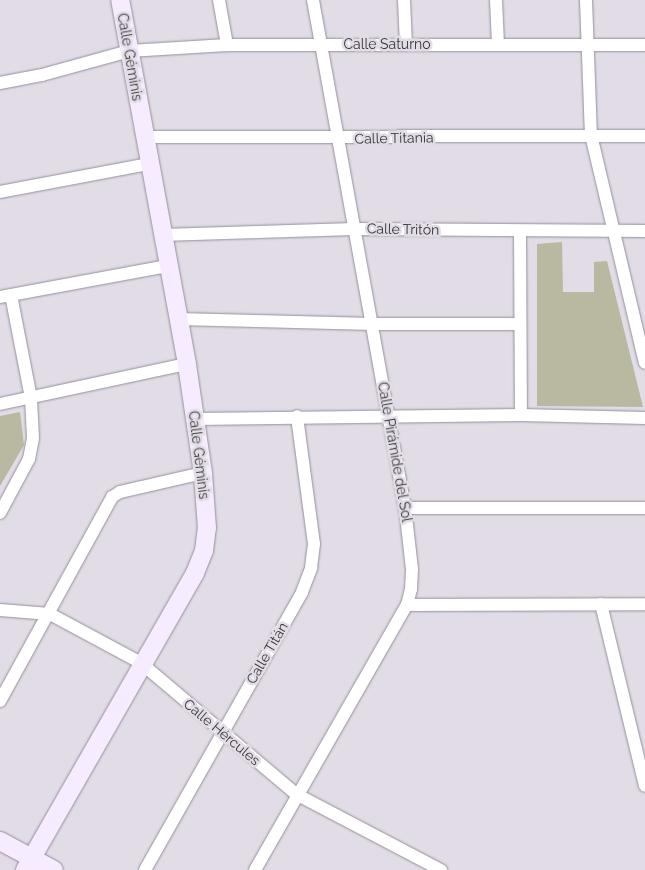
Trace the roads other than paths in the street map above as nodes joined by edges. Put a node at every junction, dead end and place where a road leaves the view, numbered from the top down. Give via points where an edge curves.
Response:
1 (120, 0) edge
2 (219, 0) edge
3 (313, 0) edge
4 (404, 0) edge
5 (496, 0) edge
6 (586, 0) edge
7 (320, 44) junction
8 (498, 44) junction
9 (227, 45) junction
10 (406, 45) junction
11 (587, 45) junction
12 (645, 45) edge
13 (129, 51) junction
14 (0, 83) edge
15 (591, 135) junction
16 (645, 136) edge
17 (144, 137) junction
18 (338, 138) junction
19 (148, 164) junction
20 (0, 192) edge
21 (354, 229) junction
22 (520, 231) junction
23 (614, 231) junction
24 (645, 231) edge
25 (162, 235) junction
26 (168, 266) junction
27 (5, 296) edge
28 (178, 319) junction
29 (373, 324) junction
30 (520, 324) junction
31 (640, 325) edge
32 (645, 363) edge
33 (187, 364) junction
34 (31, 398) junction
35 (0, 404) edge
36 (521, 415) junction
37 (297, 416) junction
38 (389, 418) junction
39 (645, 418) edge
40 (195, 419) junction
41 (203, 473) junction
42 (406, 508) junction
43 (645, 508) edge
44 (0, 513) edge
45 (600, 604) junction
46 (645, 604) edge
47 (407, 605) junction
48 (0, 610) edge
49 (50, 614) junction
50 (141, 663) junction
51 (0, 701) edge
52 (221, 733) junction
53 (645, 786) edge
54 (296, 794) junction
55 (0, 841) edge
56 (28, 864) edge
57 (54, 870) edge
58 (145, 870) edge
59 (256, 870) edge
60 (441, 870) edge

1 - 13 street, Calle Géminis
2 - 9 street
3 - 7 street, Calle Pirámide del Sol
4 - 10 street
5 - 8 street
6 - 11 street
7 - 9 street, Calle Saturno
7 - 10 street, Calle Saturno
7 - 18 street, Calle Pirámide del Sol
8 - 10 street, Calle Saturno
8 - 11 street, Calle Saturno
9 - 13 street, Calle Saturno
11 - 12 street, Calle Saturno
11 - 15 street
13 - 14 street, Calle Saturno via 51,73
13 - 17 street, Calle Géminis
15 - 16 street, Calle Titania
15 - 18 street, Calle Titania
15 - 23 street
17 - 18 street, Calle Titania
17 - 19 street, Calle Géminis
18 - 21 street, Calle Pirámide del Sol
19 - 20 street
19 - 25 street, Calle Géminis
21 - 22 street, Calle Tritón
21 - 25 street, Calle Tritón
21 - 29 street, Calle Pirámide del Sol
22 - 23 street, Calle Tritón
22 - 30 street
23 - 24 street, Calle Tritón
23 - 31 street
25 - 26 street, Calle Géminis
26 - 27 street
26 - 28 street, Calle Géminis
27 - 34 street
28 - 29 street
28 - 33 street, Calle Géminis
29 - 30 street
29 - 38 street, Calle Pirámide del Sol
30 - 36 street
31 - 32 street
33 - 34 street
33 - 40 street, Calle Géminis
34 - 35 street
34 - 44 street via 33,438 29,459
36 - 38 street
36 - 39 street
37 - 38 street
37 - 40 street
37 - 52 street, Calle Titán via 314,544 310,568 302,592
38 - 42 street, Calle Pirámide del Sol
40 - 41 street, Calle Géminis
41 - 49 street via 120,492 112,497
41 - 50 street, Calle Géminis via 207,528 204,551 195,574
42 - 43 street
42 - 47 street, Calle Pirámide del Sol via 412,569
45 - 46 street
45 - 47 street
45 - 53 street
47 - 54 street, Calle Pirámide del Sol
48 - 49 street, Calle Hércules
49 - 50 street, Calle Hércules
49 - 51 street
50 - 52 street, Calle Hércules
50 - 56 street, Calle Géminis
52 - 54 street, Calle Hércules
52 - 58 street, Calle Titán
54 - 59 street, Calle Pirámide del Sol
54 - 60 street, Calle Hércules
55 - 56 street
56 - 57 street

